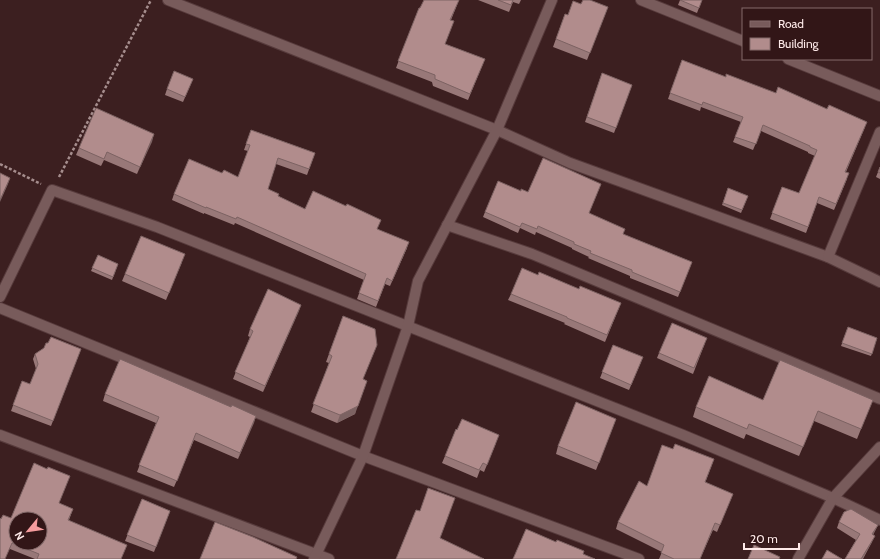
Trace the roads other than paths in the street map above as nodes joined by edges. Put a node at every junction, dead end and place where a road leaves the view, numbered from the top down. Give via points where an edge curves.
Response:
1 (168, 0) edge
2 (552, 0) edge
3 (641, 0) edge
4 (742, 41) edge
5 (790, 60) edge
6 (880, 96) edge
7 (498, 130) junction
8 (880, 132) edge
9 (447, 225) junction
10 (828, 257) junction
11 (880, 282) edge
12 (0, 297) edge
13 (0, 308) edge
14 (408, 326) junction
15 (880, 399) edge
16 (0, 434) edge
17 (880, 447) edge
18 (363, 456) junction
19 (833, 498) junction
20 (880, 520) edge
21 (315, 556) edge
22 (329, 559) edge
23 (639, 559) edge
24 (798, 559) edge

1 - 7 street
2 - 7 street
3 - 4 street
5 - 6 street
7 - 9 street
7 - 10 street via 570,163
8 - 10 street
9 - 14 street via 418,282
9 - 15 street via 532,254
10 - 11 street
12 - 14 street via 52,190 157,227
13 - 18 street
14 - 18 street
14 - 19 street via 683,435
16 - 21 street
17 - 19 street
18 - 21 street
18 - 23 street
19 - 20 street
19 - 24 street
21 - 22 street

